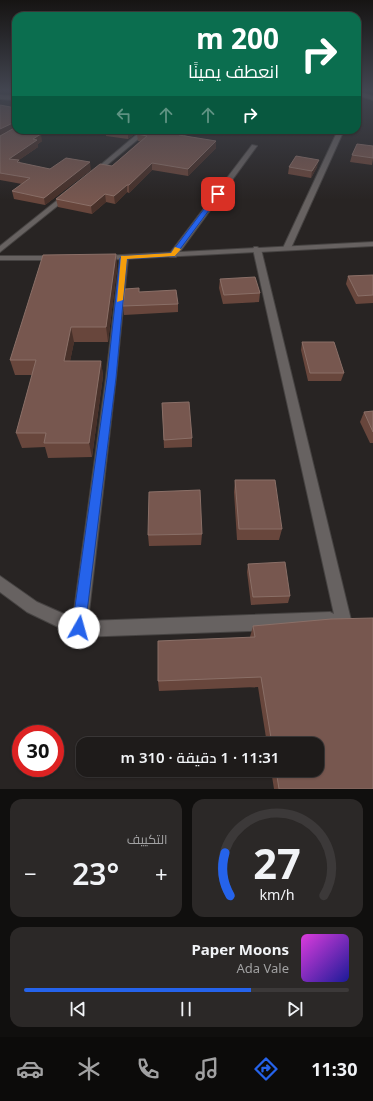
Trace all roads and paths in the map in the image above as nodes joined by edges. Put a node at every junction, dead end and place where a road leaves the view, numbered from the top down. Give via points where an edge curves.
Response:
1 (141, 134) edge
2 (339, 134) edge
3 (254, 146) dead end
4 (85, 180) edge
5 (73, 190) edge
6 (373, 244) edge
7 (287, 248) junction
8 (257, 249) junction
9 (0, 250) edge
10 (173, 255) junction
11 (0, 258) edge
12 (69, 258) edge
13 (91, 258) edge
14 (124, 258) junction
15 (0, 583) edge
16 (79, 628) junction

1 - 4 street
2 - 7 street
3 - 10 street
5 - 9 street
6 - 7 street
7 - 8 street
8 - 10 street
8 - 16 street via 351,620
10 - 14 street
11 - 12 street
13 - 14 street
14 - 16 street
15 - 16 street via 32,607

